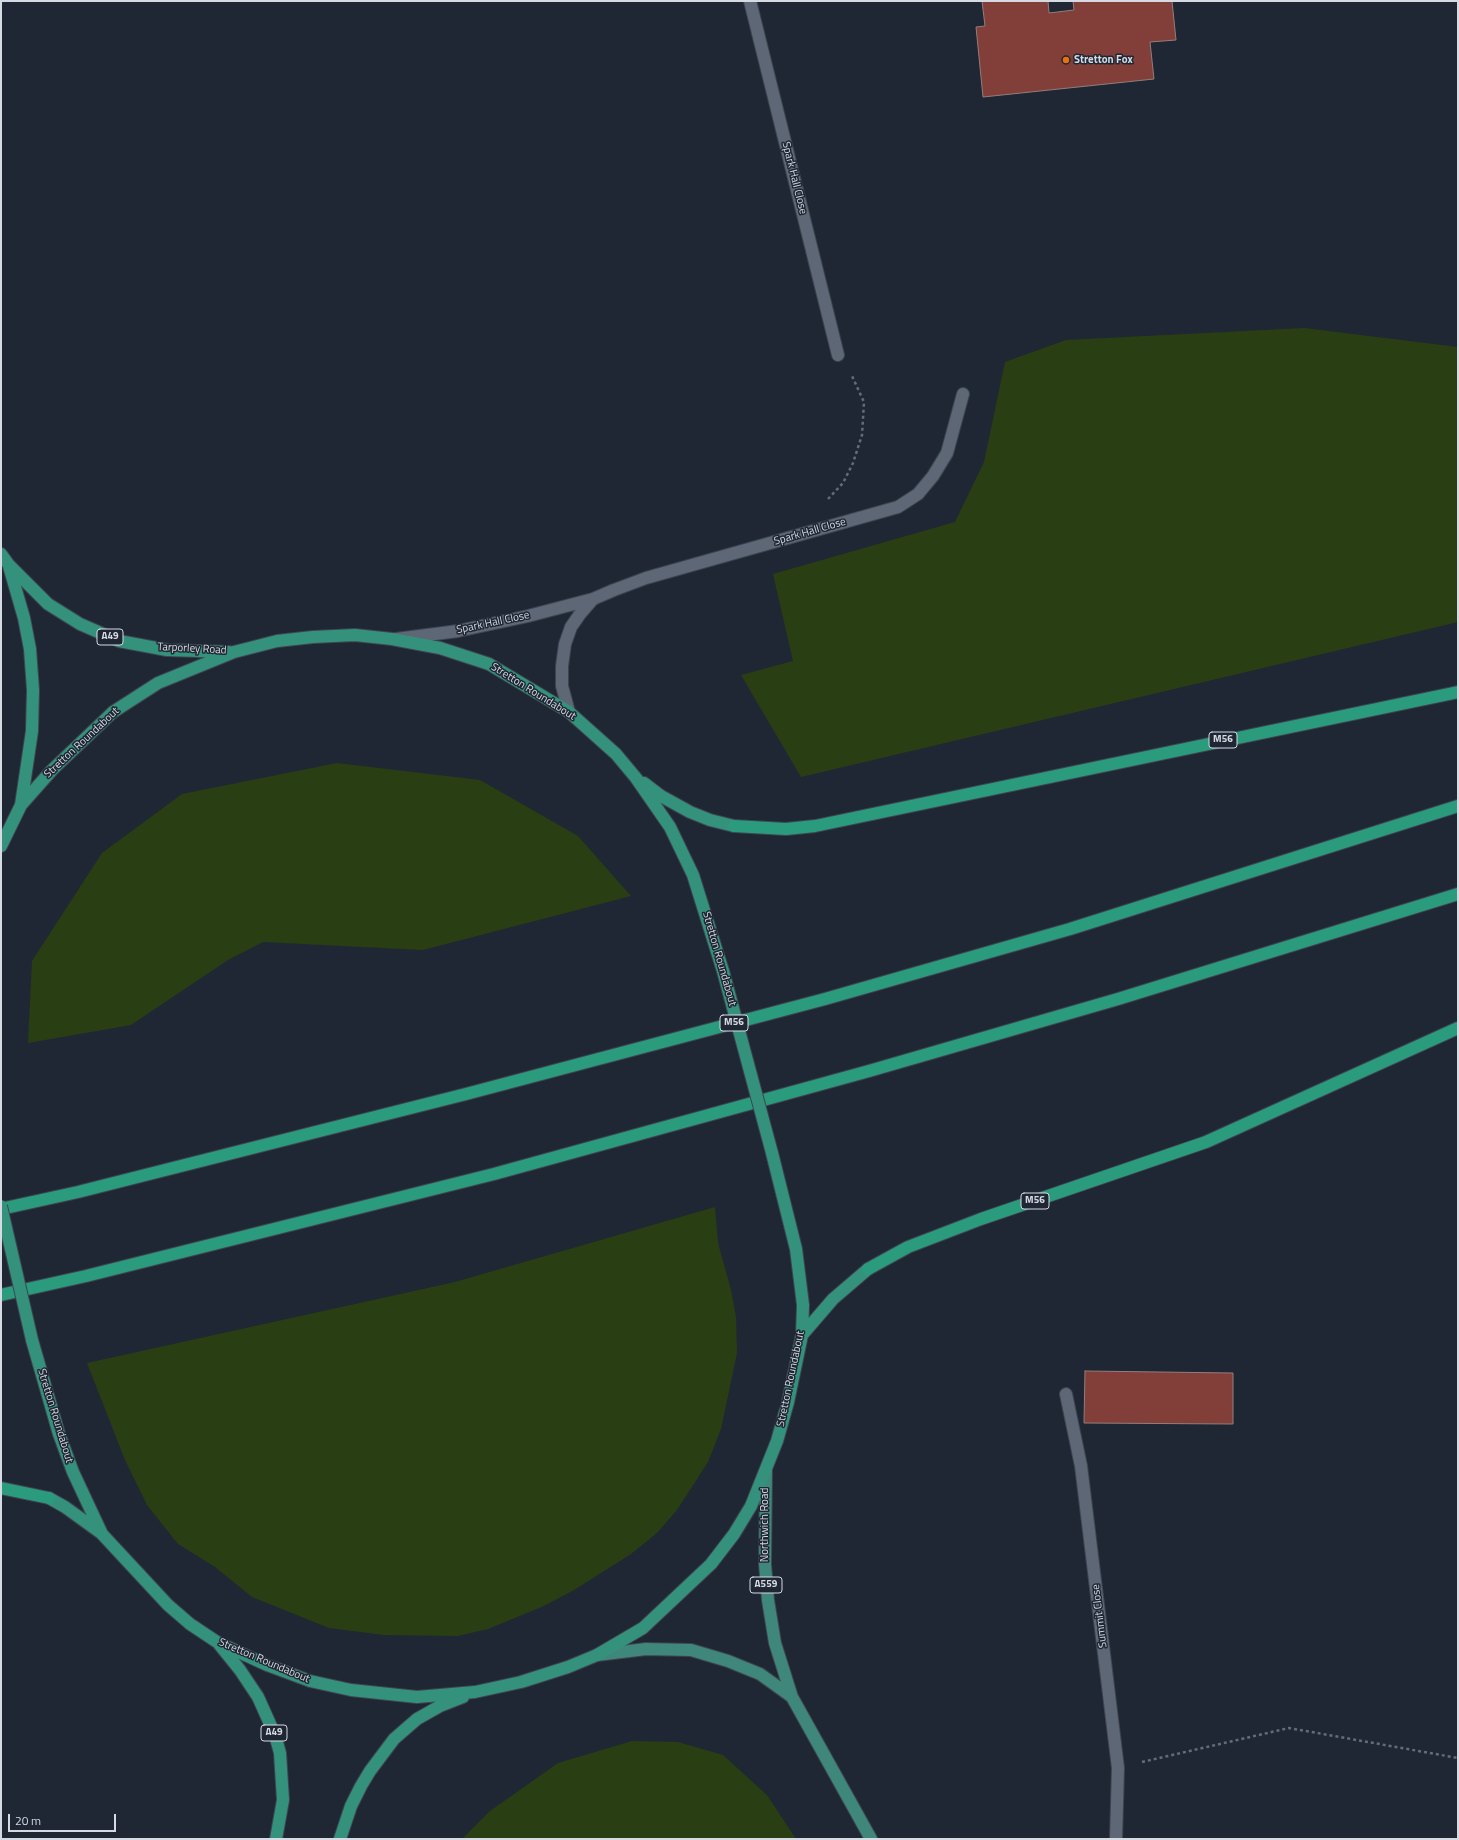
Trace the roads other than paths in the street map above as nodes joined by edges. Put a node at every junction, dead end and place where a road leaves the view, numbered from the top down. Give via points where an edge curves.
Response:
1 (750, 1) edge
2 (838, 355) road end
3 (963, 394) dead end
4 (1, 554) edge
5 (8, 565) junction
6 (593, 599) junction
7 (392, 639) junction
8 (234, 652) junction
9 (1458, 692) edge
10 (568, 712) junction
11 (636, 778) junction
12 (22, 805) junction
13 (1458, 806) edge
14 (1, 846) edge
15 (1458, 894) edge
16 (1458, 1028) edge
17 (1, 1207) edge
18 (1, 1295) edge
19 (802, 1335) junction
20 (1066, 1394) dead end
21 (766, 1469) junction
22 (1, 1488) edge
23 (102, 1534) junction
24 (217, 1642) junction
25 (597, 1655) junction
26 (475, 1692) junction
27 (792, 1697) junction
28 (276, 1839) edge
29 (340, 1839) edge
30 (871, 1839) edge
31 (1116, 1839) edge

1 - 2 street, Spark Hall Close
3 - 6 street, Spark Hall Close via 947,453 934,476 918,494 898,507 646,578
4 - 5 highway, Tarporley Road / A49
5 - 8 highway, Tarporley Road / A49 via 48,604 80,624 119,641 167,650
5 - 12 highway, Tarporley Road / A49 via 24,618 30,649 33,690 32,731
6 - 7 street, Spark Hall Close via 458,631
6 - 10 street, Spark Hall Close via 571,627 565,644 562,686
7 - 8 highway, Stretton Roundabout via 355,635 313,637 277,641
7 - 10 highway, Stretton Roundabout via 440,648 489,664
8 - 12 highway, Stretton Roundabout via 158,683 113,712 52,770
9 - 11 highway, M56 via 815,826 786,829 734,826 710,820 661,796
10 - 11 highway, Stretton Roundabout via 616,754
11 - 19 highway, Stretton Roundabout, bridge via 670,827 693,875 723,971 796,1249 803,1305
12 - 14 highway, Stretton Roundabout
13 - 17 highway, M56 via 1070,929 825,999 458,1096 78,1192
15 - 18 highway via 1118,999 869,1071 494,1174
16 - 19 highway, M56 via 1206,1142 908,1247 868,1269 833,1299
17 - 23 highway, Stretton Roundabout, bridge via 32,1340 59,1434 73,1472
19 - 21 highway, Stretton Roundabout via 788,1402
20 - 31 street, Summit Close via 1081,1466 1118,1768
21 - 25 highway, Stretton Roundabout via 751,1506 711,1564 643,1628
21 - 27 main road, Northwich Road / A559 via 764,1549 768,1600 775,1643
22 - 23 highway via 49,1498
23 - 24 highway, Stretton Roundabout via 168,1605
24 - 26 highway, Stretton Roundabout via 310,1681 351,1690 417,1697
24 - 28 highway, A49 via 258,1697 275,1735 280,1759 283,1800
25 - 26 highway, Stretton Roundabout via 521,1682
25 - 27 main road, Northwich Road / A559 via 646,1649 691,1650 760,1674
26 - 29 highway via 440,1706 417,1719 394,1739 361,1786
27 - 30 main road, Northwich Road / A559

